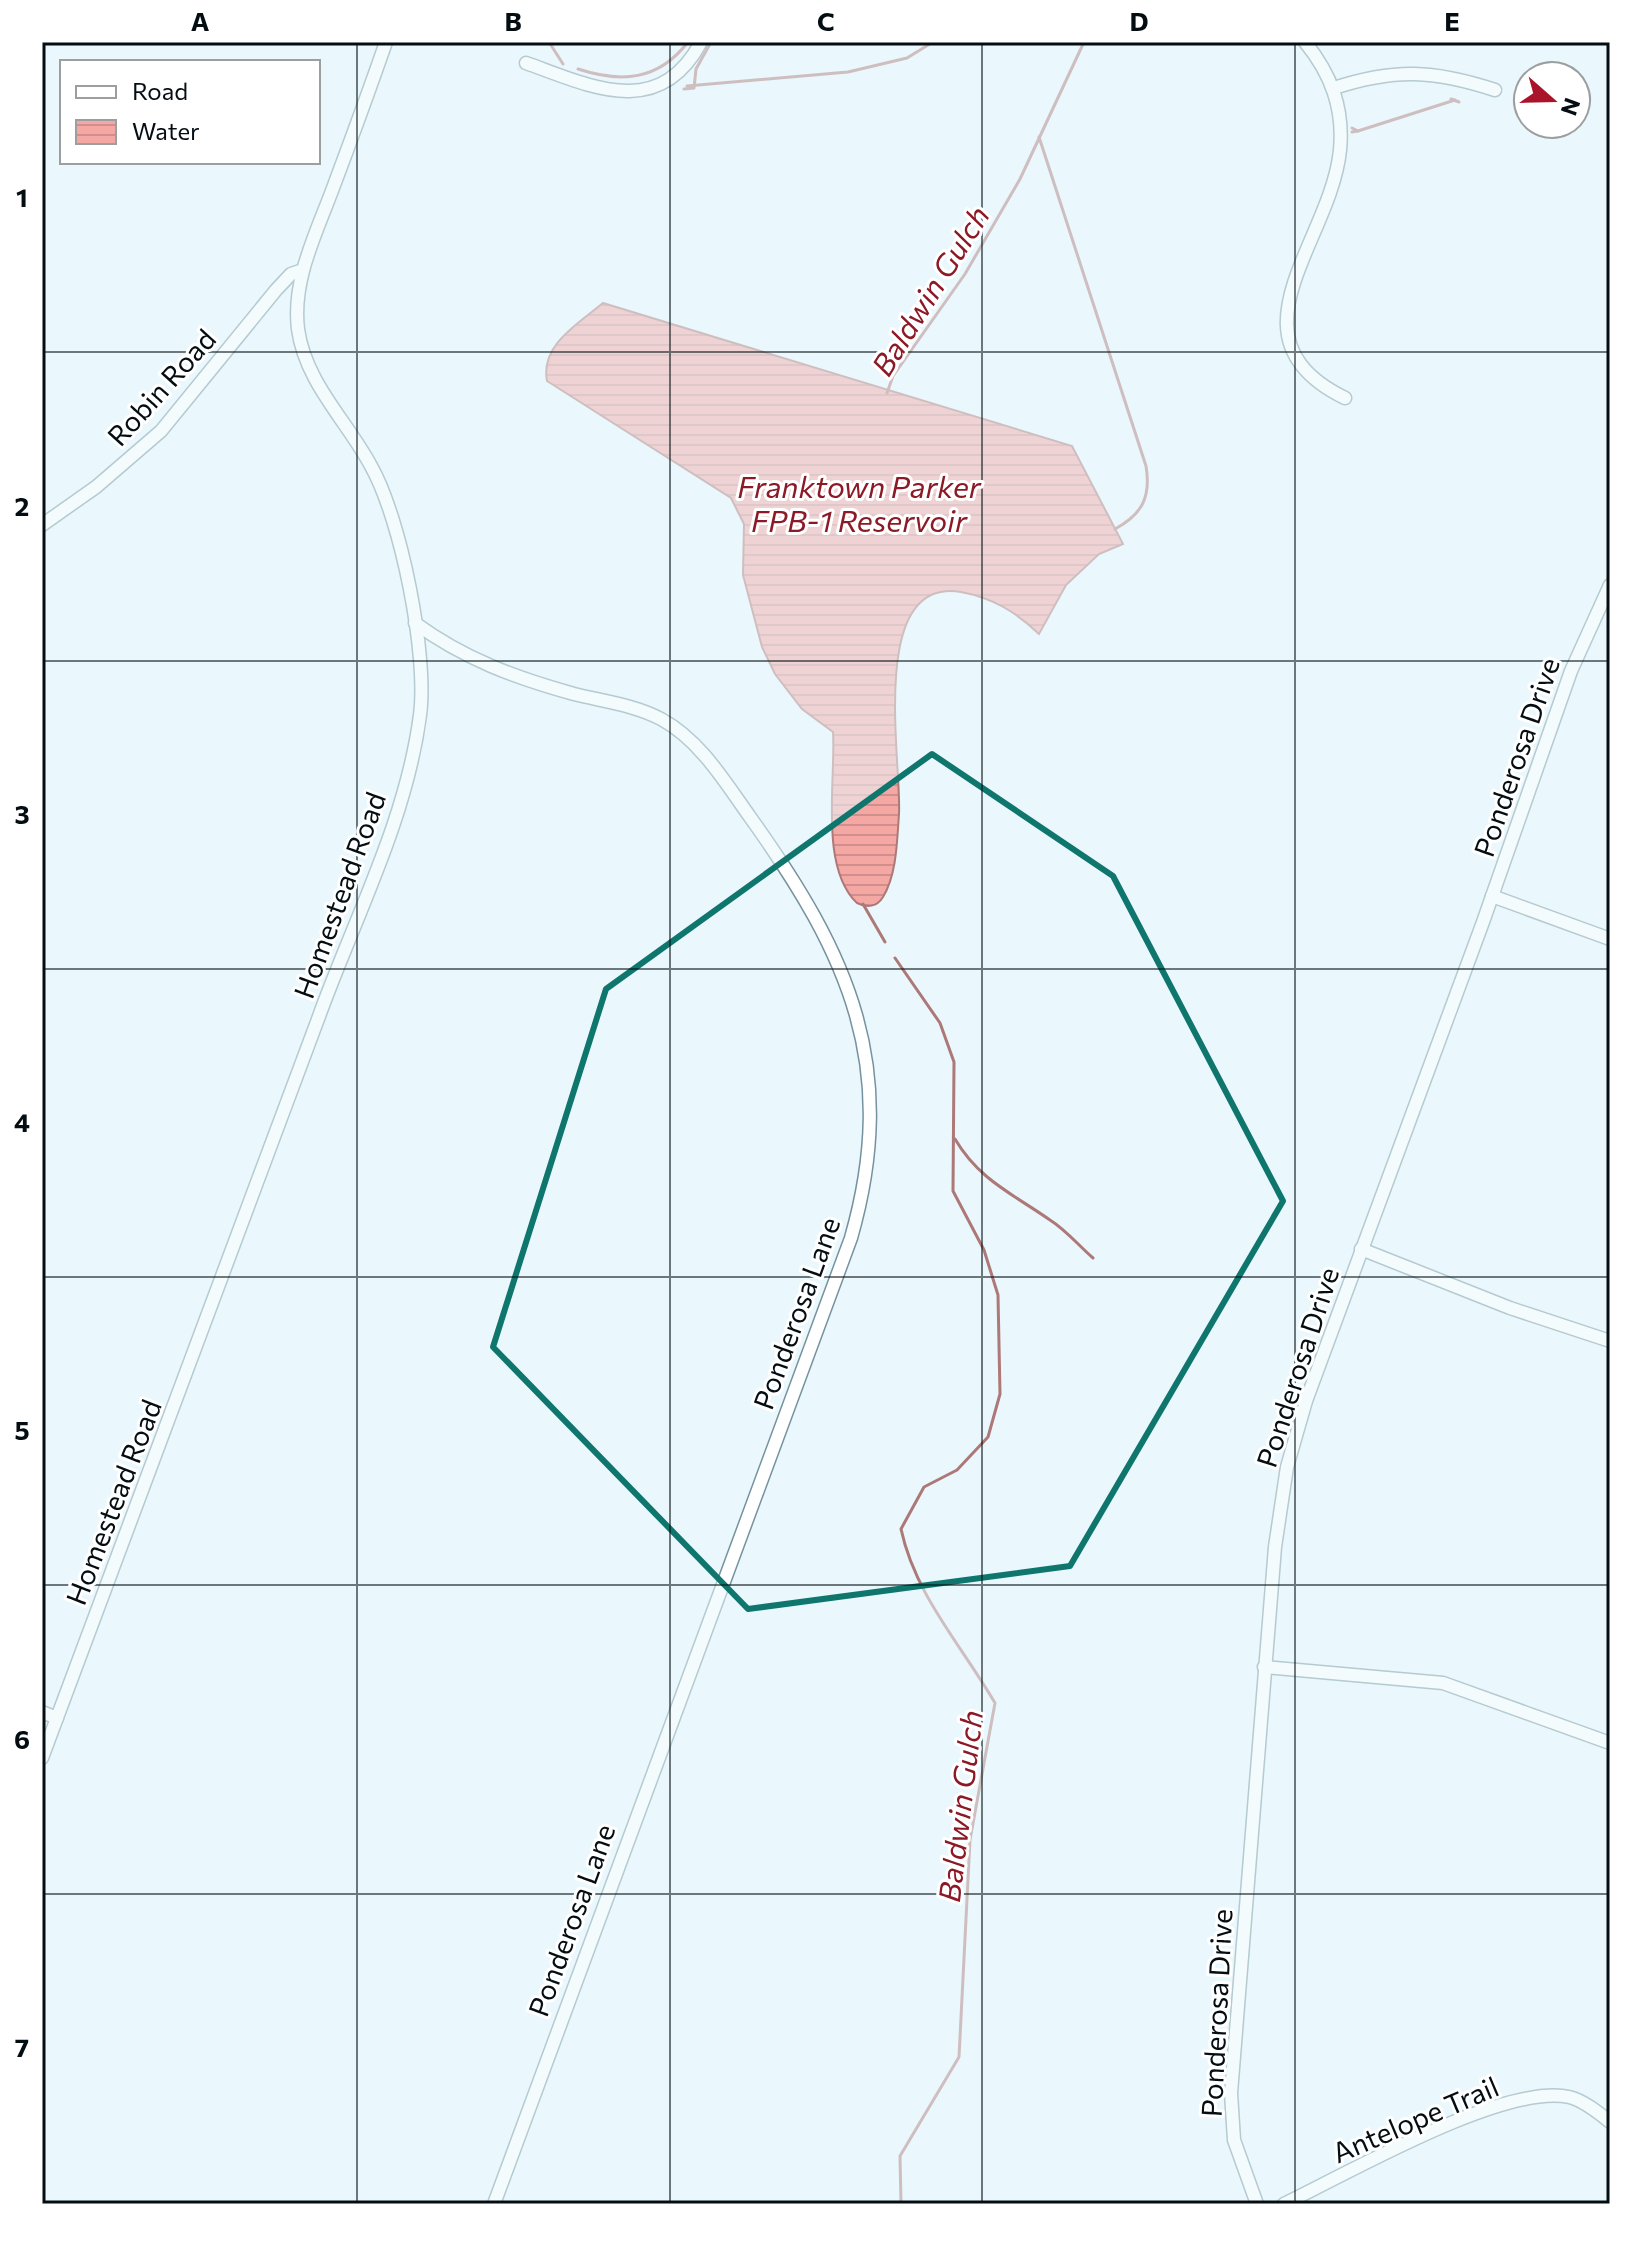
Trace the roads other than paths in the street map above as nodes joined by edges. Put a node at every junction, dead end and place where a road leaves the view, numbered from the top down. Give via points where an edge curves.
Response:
1 (386, 42) edge
2 (701, 42) edge
3 (1305, 42) edge
4 (526, 63) dead end
5 (1334, 88) junction
6 (1495, 90) dead end
7 (303, 270) junction
8 (1345, 398) dead end
9 (42, 525) edge
10 (1610, 585) edge
11 (415, 623) junction
12 (1492, 896) junction
13 (1610, 939) edge
14 (1361, 1249) junction
15 (1610, 1341) edge
16 (1264, 1667) junction
17 (42, 1712) edge
18 (57, 1718) junction
19 (1610, 1743) edge
20 (42, 1758) edge
21 (1610, 2122) edge
22 (494, 2204) edge
23 (1257, 2204) edge
24 (1284, 2204) edge

1 - 7 street, Homestead Road
2 - 4 street via 673,76 634,91 604,90
3 - 5 street
5 - 6 street via 1412,72
5 - 8 street via 1338,164 1286,323 1299,367 1317,384
7 - 9 street, Robin Road via 291,274 270,297 161,431 108,478
7 - 11 street, Homestead Road via 297,314 306,360 377,478 392,516
10 - 12 street, Ponderosa Drive via 1571,671
11 - 18 street, Homestead Road via 422,665 420,714 398,810
11 - 22 street, Ponderosa Lane via 468,657 509,675 660,719 705,757 780,860 838,960 861,1028 871,1102 866,1175 851,1238
12 - 13 street
12 - 14 street, Ponderosa Drive
14 - 15 street
14 - 16 street, Ponderosa Drive via 1287,1467
16 - 19 street via 1443,1683
16 - 23 street, Ponderosa Drive via 1231,2093 1234,2140
17 - 18 street
18 - 20 street, Homestead Road
21 - 24 street, Antelope Trail via 1567,2096 1516,2102 1456,2122

